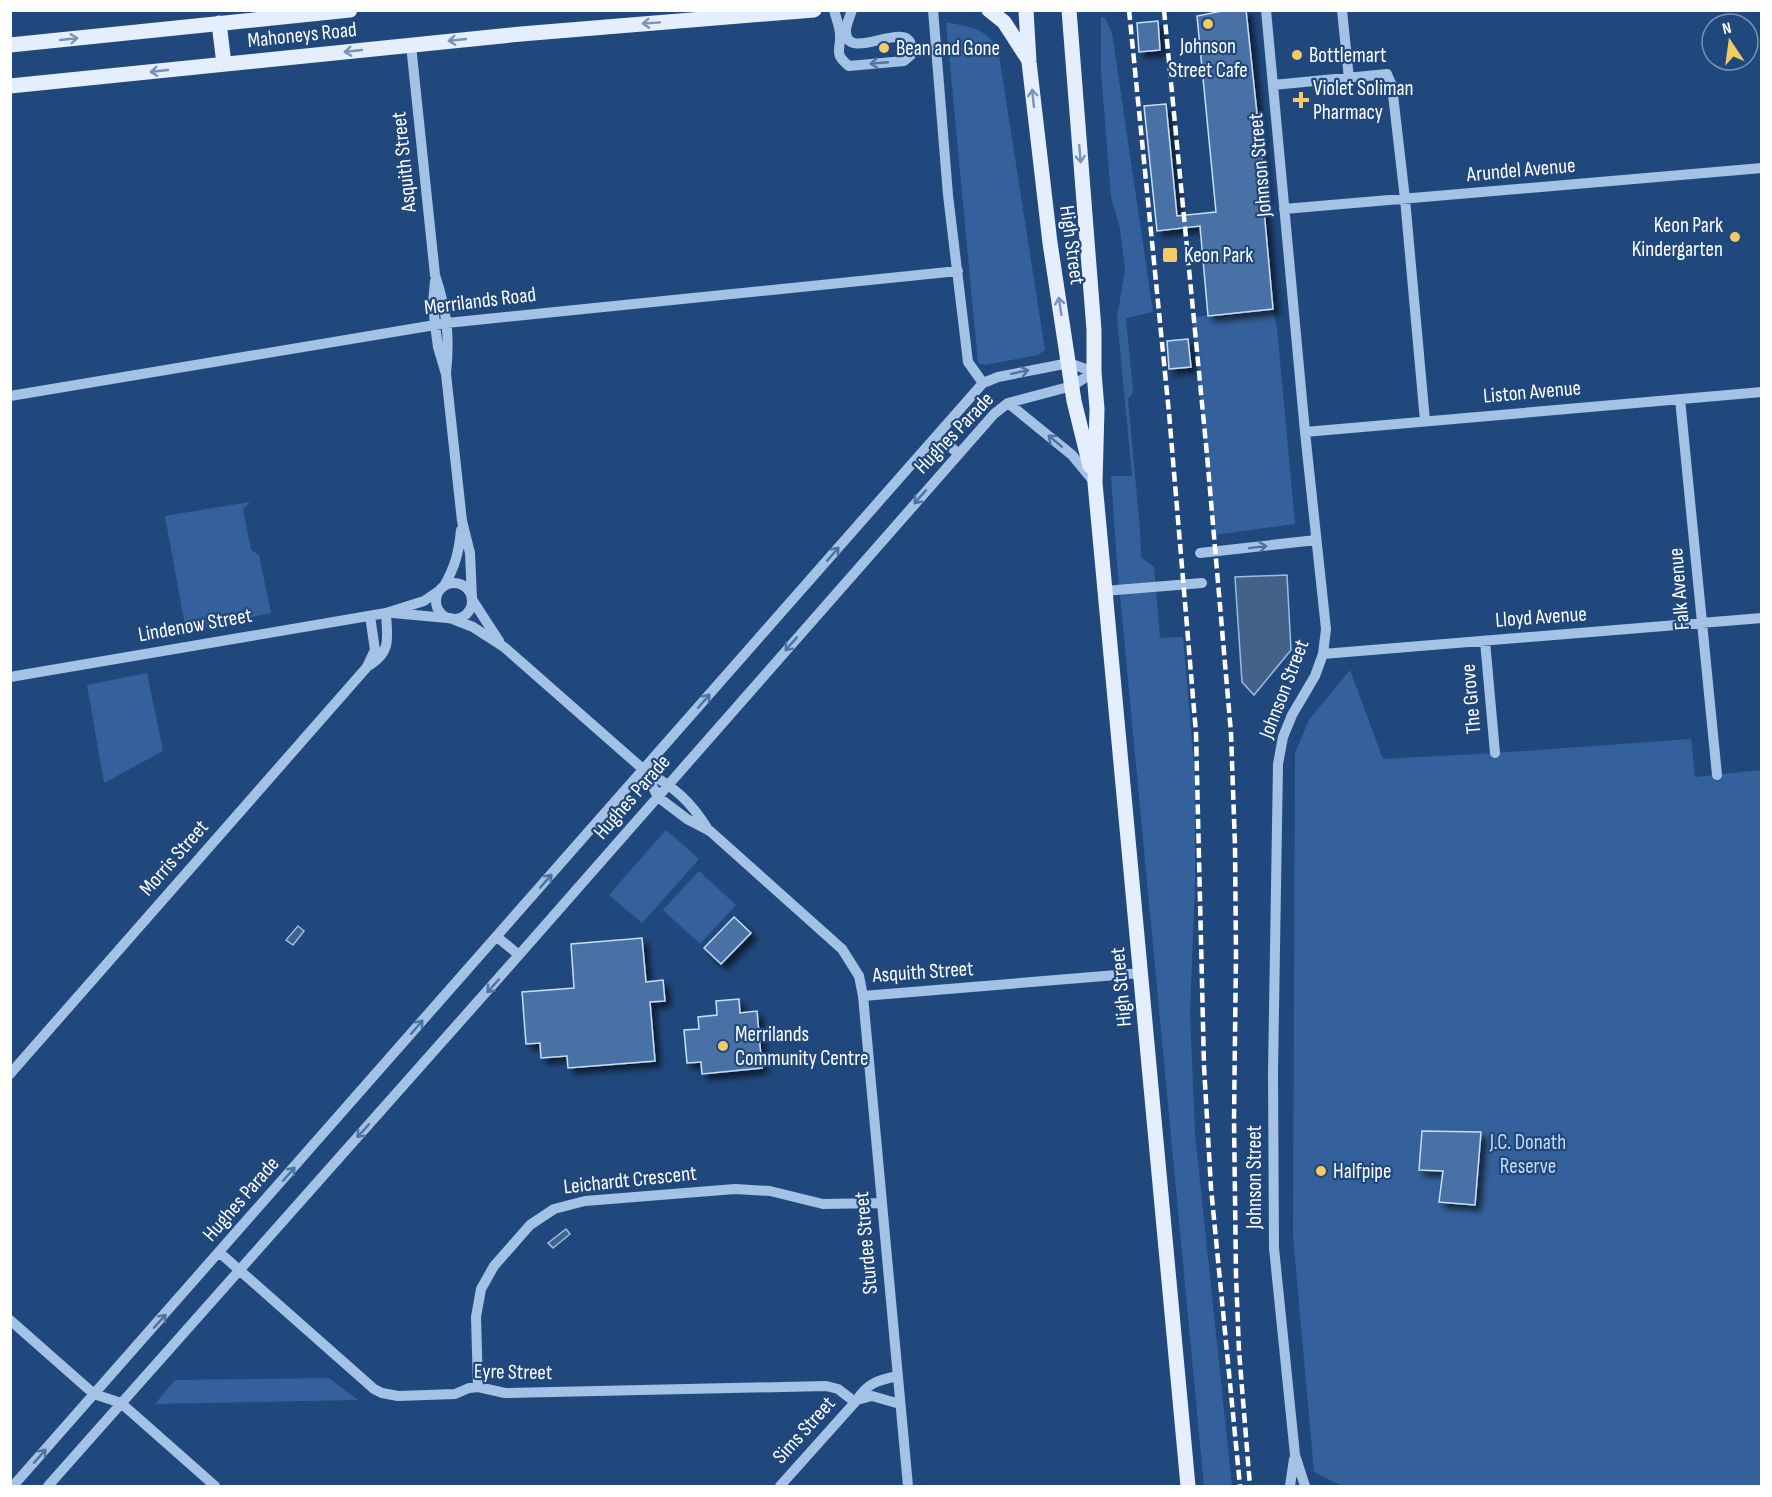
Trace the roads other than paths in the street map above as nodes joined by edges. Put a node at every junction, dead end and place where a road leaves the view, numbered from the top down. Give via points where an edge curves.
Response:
1 (350, 10) edge
2 (814, 10) edge
3 (834, 10) edge
4 (852, 10) edge
5 (933, 10) edge
6 (989, 10) edge
7 (1026, 10) edge
8 (1069, 10) edge
9 (1266, 10) edge
10 (1342, 10) edge
11 (219, 23) junction
12 (10, 45) edge
13 (411, 45) junction
14 (1029, 62) junction
15 (224, 64) junction
16 (1349, 79) junction
17 (1273, 85) junction
18 (10, 86) edge
19 (1761, 168) edge
20 (1405, 200) junction
21 (1284, 209) junction
22 (958, 272) junction
23 (435, 275) junction
24 (447, 323) junction
25 (435, 325) junction
26 (1069, 363) junction
27 (1094, 372) junction
28 (446, 374) junction
29 (982, 383) junction
30 (1072, 386) junction
31 (1761, 392) edge
32 (10, 396) edge
33 (1680, 399) junction
34 (1008, 403) junction
35 (1425, 421) junction
36 (1305, 432) junction
37 (937, 436) junction
38 (958, 453) junction
39 (1095, 483) junction
40 (462, 521) junction
41 (1316, 540) junction
42 (1200, 553) dead end
43 (1202, 583) dead end
44 (442, 588) junction
45 (1104, 591) junction
46 (472, 600) junction
47 (386, 613) junction
48 (370, 615) junction
49 (449, 618) junction
50 (1761, 618) edge
51 (1701, 623) junction
52 (1485, 641) junction
53 (504, 647) junction
54 (1323, 654) junction
55 (367, 667) junction
56 (13, 673) edge
57 (1496, 753) dead end
58 (644, 770) junction
59 (1717, 775) dead end
60 (669, 784) junction
61 (658, 797) junction
62 (710, 831) junction
63 (497, 937) junction
64 (519, 956) junction
65 (1141, 973) junction
66 (863, 996) junction
67 (10, 1074) edge
68 (882, 1203) junction
69 (220, 1253) junction
70 (239, 1272) junction
71 (10, 1320) edge
72 (897, 1376) junction
73 (478, 1387) junction
74 (94, 1394) junction
75 (856, 1401) junction
76 (121, 1403) junction
77 (900, 1404) junction
78 (1295, 1455) junction
79 (13, 1486) edge
80 (48, 1486) edge
81 (215, 1486) edge
82 (780, 1486) edge
83 (908, 1486) edge
84 (1188, 1486) edge
85 (1290, 1486) edge
86 (1305, 1486) edge

1 - 11 main road, Mahoneys Road
2 -> 13 main road, Mahoneys Road
4 -> 3 street via 846,30 852,41 903,36 910,41 911,55 904,61 849,66 838,52 841,35
5 - 22 street
6 - 14 main road via 1004,22
7 - 14 main road, High Street
8 -> 27 main road, High Street
9 - 17 street, Johnson Street
10 - 16 street
12 -> 11 main road, Mahoneys Road
11 - 15 main road
13 -> 15 main road, Mahoneys Road
13 - 23 street, Asquith Street
26 -> 14 main road, High Street via 1050,243
15 -> 18 main road, Mahoneys Road
16 - 17 street
16 - 20 street via 1387,74 1392,86
17 - 21 street, Johnson Street
19 - 20 street, Arundel Avenue
20 - 21 street, Arundel Avenue
20 - 35 street
21 - 36 street, Johnson Street
22 - 24 street, Merrilands Road
22 - 29 street via 968,362
23 - 24 street, Asquith Street
23 - 25 street, Asquith Street
24 - 25 street, Merrilands Road
24 - 28 street, Asquith Street
25 - 28 street, Asquith Street
25 - 32 street, Merrilands Road
26 - 27 street
29 -> 26 street, Hughes Parade
26 - 30 main road, High Street
27 - 30 street, Hughes Parade
27 - 39 main road, High Street
28 - 40 street, Asquith Street
29 - 37 street, Hughes Parade
30 - 34 street, Hughes Parade
30 - 39 main road, High Street
31 - 33 street, Liston Avenue
33 - 35 street, Liston Avenue
33 - 51 street, Falk Avenue
34 - 38 street, Hughes Parade
39 -> 34 street via 1072,455
35 - 36 street, Liston Avenue
36 - 41 street, Johnson Street
37 - 38 street
58 -> 37 street, Hughes Parade
38 -> 60 street, Hughes Parade
39 - 45 main road, High Street
40 - 44 street, Asquith Street via 459,552
40 - 46 street, Asquith Street via 470,553
42 -> 41 street
41 - 54 street, Johnson Street via 1326,628
43 - 45 street
44 - 46 street via 462,585
44 - 47 street, Lindenow Street via 424,601
44 - 49 street via 437,606
45 - 65 main road, High Street
46 - 49 street via 465,615
46 - 53 street, Asquith Street
47 - 48 street, Lindenow Street
47 - 49 street, Lindenow Street
47 - 55 street, Morris Street via 386,650
48 - 55 street, Morris Street via 375,650
48 - 56 street, Lindenow Street
49 - 53 street, Asquith Street via 473,627
50 - 51 street, Lloyd Avenue
51 - 52 street, Lloyd Avenue
51 - 59 street, Falk Avenue
52 - 54 street, Lloyd Avenue
52 - 57 street, The Grove
53 - 58 street, Asquith Street
54 - 78 street, Johnson Street via 1283,737 1278,764 1274,1248
55 - 67 street, Morris Street
58 - 60 street, Asquith Street
58 - 61 street, Asquith Street
63 -> 58 street, Hughes Parade
60 - 61 street, Hughes Parade
60 - 62 street, Asquith Street via 698,812
61 - 62 street, Asquith Street
61 - 64 street, Hughes Parade
62 - 66 street, Asquith Street via 842,949 859,976
63 - 64 street
69 -> 63 street, Hughes Parade
64 -> 70 street, Hughes Parade
65 - 66 street, Asquith Street
65 - 84 main road, High Street
66 - 68 street, Sturdee Street
68 - 72 street, Sturdee Street
68 - 73 street, Leichardt Crescent via 823,1204 770,1191 735,1189 585,1201 554,1209 531,1225 494,1266 481,1289 476,1317
69 - 70 street, Eyre Street
74 -> 69 street, Hughes Parade
70 - 73 street, Eyre Street via 382,1393 455,1394
70 - 76 street, Hughes Parade
71 - 74 street
72 - 75 street, Sims Street via 872,1383
72 - 77 street, Sturdee Street
73 - 75 street, Eyre Street via 505,1393 826,1386
74 - 76 street
79 -> 74 street, Hughes Parade
75 - 77 street, Sims Street via 872,1396
75 - 82 street, Sims Street
76 - 80 street, Hughes Parade
76 - 81 street
77 - 83 street, Sturdee Street
78 - 85 street, Johnson Street
78 - 86 street, Johnson Street

